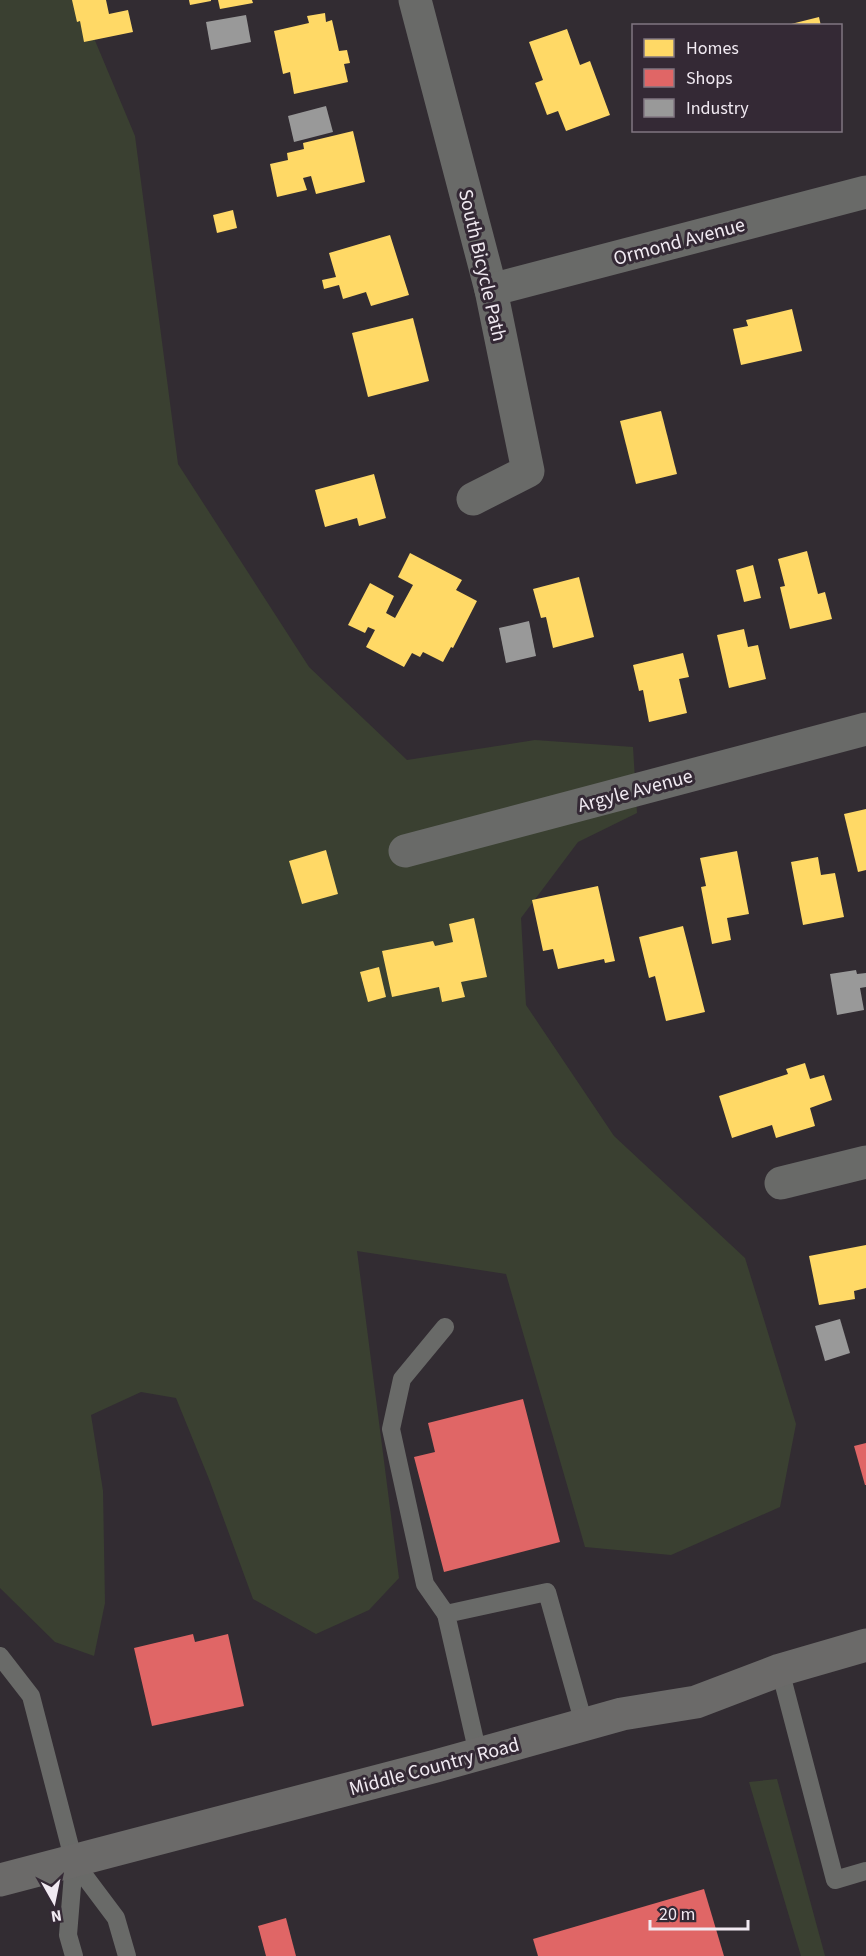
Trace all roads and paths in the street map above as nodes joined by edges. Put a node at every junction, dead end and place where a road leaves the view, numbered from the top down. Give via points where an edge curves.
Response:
1 (415, 0) edge
2 (866, 192) edge
3 (491, 290) junction
4 (472, 499) dead end
5 (866, 729) edge
6 (405, 850) dead end
7 (866, 1162) edge
8 (781, 1183) dead end
9 (445, 1327) dead end
10 (446, 1614) junction
11 (866, 1645) edge
12 (0, 1656) edge
13 (780, 1670) junction
14 (584, 1724) junction
15 (478, 1754) junction
16 (74, 1862) junction
17 (866, 1871) edge
18 (0, 1880) edge
19 (74, 1956) edge
20 (127, 1956) edge

1 - 3 street, South Bicycle Path
2 - 3 street, Ormond Avenue
3 - 4 street, South Bicycle Path via 528,471
5 - 6 street, Argyle Avenue
7 - 8 street
9 - 10 lane via 402,1378 390,1429 425,1584
10 - 14 lane via 547,1592
10 - 15 lane
11 - 13 main road, Middle Country Road
12 - 16 lane via 32,1696
13 - 14 main road, Middle Country Road via 696,1702 622,1713
13 - 17 lane via 835,1880
14 - 15 main road, Middle Country Road
15 - 16 main road, Middle Country Road
16 - 18 main road, Middle Country Road
16 - 19 lane via 68,1935
16 - 20 lane via 116,1918

